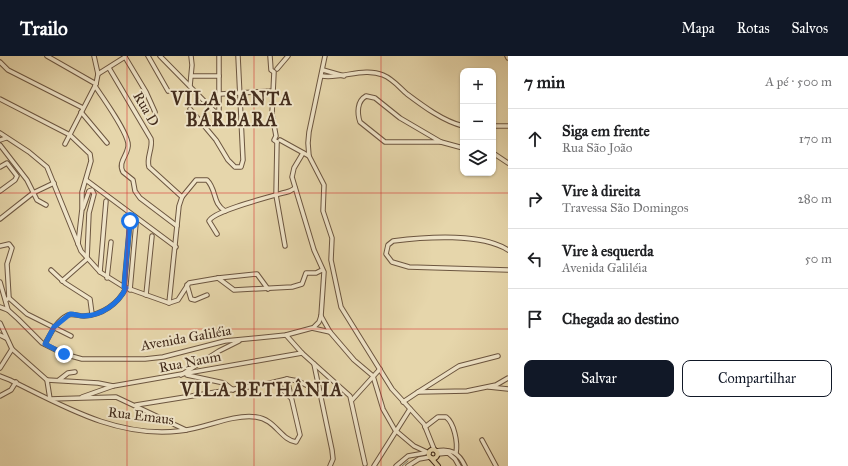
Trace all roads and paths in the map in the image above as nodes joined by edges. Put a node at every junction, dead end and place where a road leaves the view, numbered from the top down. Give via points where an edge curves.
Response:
1 (47, 56) edge
2 (94, 56) edge
3 (148, 56) edge
4 (160, 56) edge
5 (191, 56) edge
6 (219, 56) edge
7 (238, 56) edge
8 (270, 56) edge
9 (288, 56) edge
10 (326, 56) edge
11 (125, 57) edge
12 (0, 62) edge
13 (272, 67) junction
14 (109, 68) junction
15 (277, 69) junction
16 (323, 70) junction
17 (274, 72) junction
18 (98, 74) junction
19 (192, 76) junction
20 (220, 76) junction
21 (322, 76) junction
22 (344, 76) junction
23 (95, 85) junction
24 (190, 86) junction
25 (168, 91) dead end
26 (273, 91) junction
27 (240, 93) junction
28 (220, 94) junction
29 (0, 99) edge
30 (190, 109) dead end
31 (82, 110) junction
32 (155, 112) dead end
33 (460, 125) edge
34 (496, 126) edge
35 (508, 126) edge
36 (0, 133) edge
37 (423, 133) junction
38 (70, 135) junction
39 (6, 138) junction
40 (0, 140) edge
41 (279, 141) junction
42 (419, 141) junction
43 (441, 142) junction
44 (107, 143) dead end
45 (65, 144) dead end
46 (0, 146) edge
47 (460, 147) edge
48 (303, 153) junction
49 (496, 155) edge
50 (309, 156) junction
51 (508, 163) edge
52 (0, 167) edge
53 (86, 180) junction
54 (54, 183) junction
55 (295, 188) junction
56 (0, 191) edge
57 (290, 192) junction
58 (33, 193) junction
59 (276, 195) junction
60 (182, 197) junction
61 (299, 200) junction
62 (106, 201) dead end
63 (46, 206) dead end
64 (82, 209) junction
65 (225, 211) junction
66 (0, 219) edge
67 (130, 221) dead end
68 (136, 223) dead end
69 (177, 226) junction
70 (216, 234) dead end
71 (152, 236) dead end
72 (111, 242) dead end
73 (78, 244) junction
74 (0, 246) edge
75 (285, 246) dead end
76 (176, 247) junction
77 (508, 250) edge
78 (87, 258) junction
79 (332, 269) junction
80 (51, 270) dead end
81 (508, 270) edge
82 (323, 271) junction
83 (100, 272) junction
84 (107, 278) junction
85 (218, 278) junction
86 (62, 280) junction
87 (0, 282) edge
88 (187, 285) junction
89 (127, 288) junction
90 (268, 289) junction
91 (146, 295) junction
92 (207, 295) dead end
93 (8, 299) junction
94 (169, 303) junction
95 (0, 307) edge
96 (8, 310) junction
97 (92, 314) junction
98 (321, 316) junction
99 (0, 322) edge
100 (54, 327) junction
101 (312, 328) junction
102 (330, 332) junction
103 (0, 335) edge
104 (286, 335) junction
105 (71, 336) dead end
106 (6, 338) junction
107 (242, 340) junction
108 (45, 344) junction
109 (12, 349) junction
110 (302, 353) junction
111 (498, 356) dead end
112 (314, 364) junction
113 (0, 368) edge
114 (380, 369) junction
115 (75, 372) dead end
116 (186, 375) junction
117 (0, 376) edge
118 (179, 376) junction
119 (373, 376) junction
120 (508, 378) edge
121 (287, 379) junction
122 (47, 380) junction
123 (59, 380) junction
124 (16, 382) junction
125 (275, 382) junction
126 (113, 386) junction
127 (488, 387) junction
128 (508, 389) edge
129 (233, 390) junction
130 (320, 392) junction
131 (418, 392) junction
132 (0, 396) edge
133 (82, 397) junction
134 (50, 399) junction
135 (292, 399) junction
136 (352, 400) junction
137 (403, 402) junction
138 (136, 405) junction
139 (410, 409) junction
140 (425, 427) junction
141 (186, 430) junction
142 (395, 430) junction
143 (482, 440) dead end
144 (414, 446) junction
145 (436, 453) junction
146 (456, 453) junction
147 (429, 455) junction
148 (408, 456) junction
149 (365, 464) dead end
150 (437, 465) edge
151 (330, 466) edge
152 (374, 466) edge
153 (396, 466) edge
154 (408, 466) edge
155 (459, 466) edge
156 (465, 466) edge
157 (496, 466) edge

1 - 23 street
2 - 18 street
3 - 25 street
4 - 24 street
5 - 19 street
6 - 20 street
7 - 27 street
8 - 13 street
9 - 15 street
10 - 16 street
11 - 14 street
11 - 32 street
12 - 31 street via 8,70
13 - 15 street via 275,66
13 - 17 street via 271,70
14 - 18 street
14 - 60 street, Rua D via 151,139 149,167
15 - 17 street
16 - 21 street
16 - 22 street
17 - 26 street
18 - 23 street
19 - 20 street
19 - 24 street
20 - 28 street
21 - 22 street
21 - 50 street via 309,132
22 - 33 street via 373,72 382,74 391,78 416,101
23 - 31 street
23 - 69 street via 126,138 128,148 122,161 123,172 133,180 135,191 140,198
24 - 28 street via 219,116
26 - 27 street
26 - 41 street via 272,114
27 - 28 street
27 - 30 street via 242,168 235,167 228,160 216,140
29 - 38 street
31 - 38 street
31 - 44 street
34 - 35 street
36 - 39 street
37 - 42 street
37 - 42 street via 375,98 366,96 361,100 358,113 360,122 381,140 392,143
37 - 43 street
38 - 45 street
38 - 53 street via 92,156
39 - 40 street
39 - 54 street via 42,161
41 - 48 street
41 - 59 street
42 - 43 street
43 - 47 street
46 - 58 street via 27,180
48 - 50 street
48 - 55 street via 292,173
49 - 51 street
50 - 79 street via 324,185 323,211 332,238
52 - 56 street via 7,163 17,174 17,178
53 - 64 street via 82,192
53 - 76 street
54 - 58 street
54 - 73 street
55 - 57 street
55 - 61 street
57 - 59 street
57 - 61 street
58 - 63 street via 37,200
58 - 66 street
59 - 65 street
59 - 75 street
60 - 65 street via 196,180 207,180 214,190 216,204
60 - 69 street
61 - 82 street
62 - 83 street
64 - 73 street
64 - 78 street via 89,191 92,190 94,194 89,213
65 - 70 street via 210,219
67 - 89 street
68 - 89 street
69 - 76 street
71 - 91 street
72 - 84 street
73 - 78 street
74 - 93 street via 9,244 12,248 8,264
76 - 94 street
77 - 81 street via 493,243 434,238 393,241 388,245 386,254 392,262 409,266
78 - 83 street
78 - 86 street
79 - 82 street
79 - 114 street via 341,307
80 - 86 street
82 - 90 street via 306,274 304,282 300,285
82 - 98 street
83 - 84 street
84 - 89 street
85 - 88 street
85 - 90 street via 234,290
85 - 90 street via 257,274
86 - 97 street via 90,300
87 - 93 street
88 - 92 street via 191,299
88 - 94 street via 178,300
89 - 91 street
89 - 97 street via 121,298 106,310
91 - 94 street
93 - 95 street
93 - 96 street
93 - 100 street via 27,314
95 - 96 street, Avenida Galiléia
96 - 108 street, Avenida Galiléia
97 - 100 street via 70,314
98 - 101 street
98 - 102 street
99 - 106 street
100 - 105 street
100 - 108 street
101 - 102 street
101 - 104 street, Avenida Galiléia
102 - 119 street via 354,360
103 - 106 street
104 - 107 street, Avenida Galiléia
104 - 110 street
106 - 109 street
107 - 108 street, Avenida Galiléia via 225,341 145,359 82,359 64,354
107 - 118 street
109 - 113 street
109 - 122 street
110 - 112 street
110 - 116 street, Rua Naum
111 - 131 street via 459,366
112 - 130 street
112 - 136 street
114 - 119 street
114 - 137 street
115 - 123 street via 68,373
116 - 118 street, Rua Naum
116 - 129 street via 224,383
117 - 124 street, Rua Emaus
118 - 126 street, Rua Naum
119 - 136 street
119 - 142 street via 383,410
120 - 127 street
121 - 125 street
121 - 130 street via 298,381
121 - 135 street
122 - 123 street
122 - 134 street
123 - 126 street
124 - 132 street via 11,390
124 - 134 street, Rua Emaus
125 - 129 street
125 - 135 street
126 - 133 street, Rua Naum
127 - 128 street
127 - 131 street via 466,391
129 - 138 street
130 - 151 street via 332,450 333,459
131 - 137 street
133 - 134 street
133 - 138 street via 116,397
134 - 141 street, Rua Emaus via 114,426 156,431
135 - 141 street, Rua Emaus via 300,435 296,442 289,440 269,421 256,417 236,418
136 - 149 street
137 - 139 street
138 - 141 street
139 - 140 street
139 - 142 street
140 - 145 street
140 - 146 street via 438,417 450,420
142 - 144 street
142 - 152 street
143 - 157 street
144 - 147 street
144 - 148 street
145 - 146 street via 449,450
145 - 147 main road
145 - 147 main road
145 - 150 main road
145 - 155 street via 448,453
146 - 156 street
147 - 148 street
147 - 150 main road
147 - 154 street
148 - 153 street

